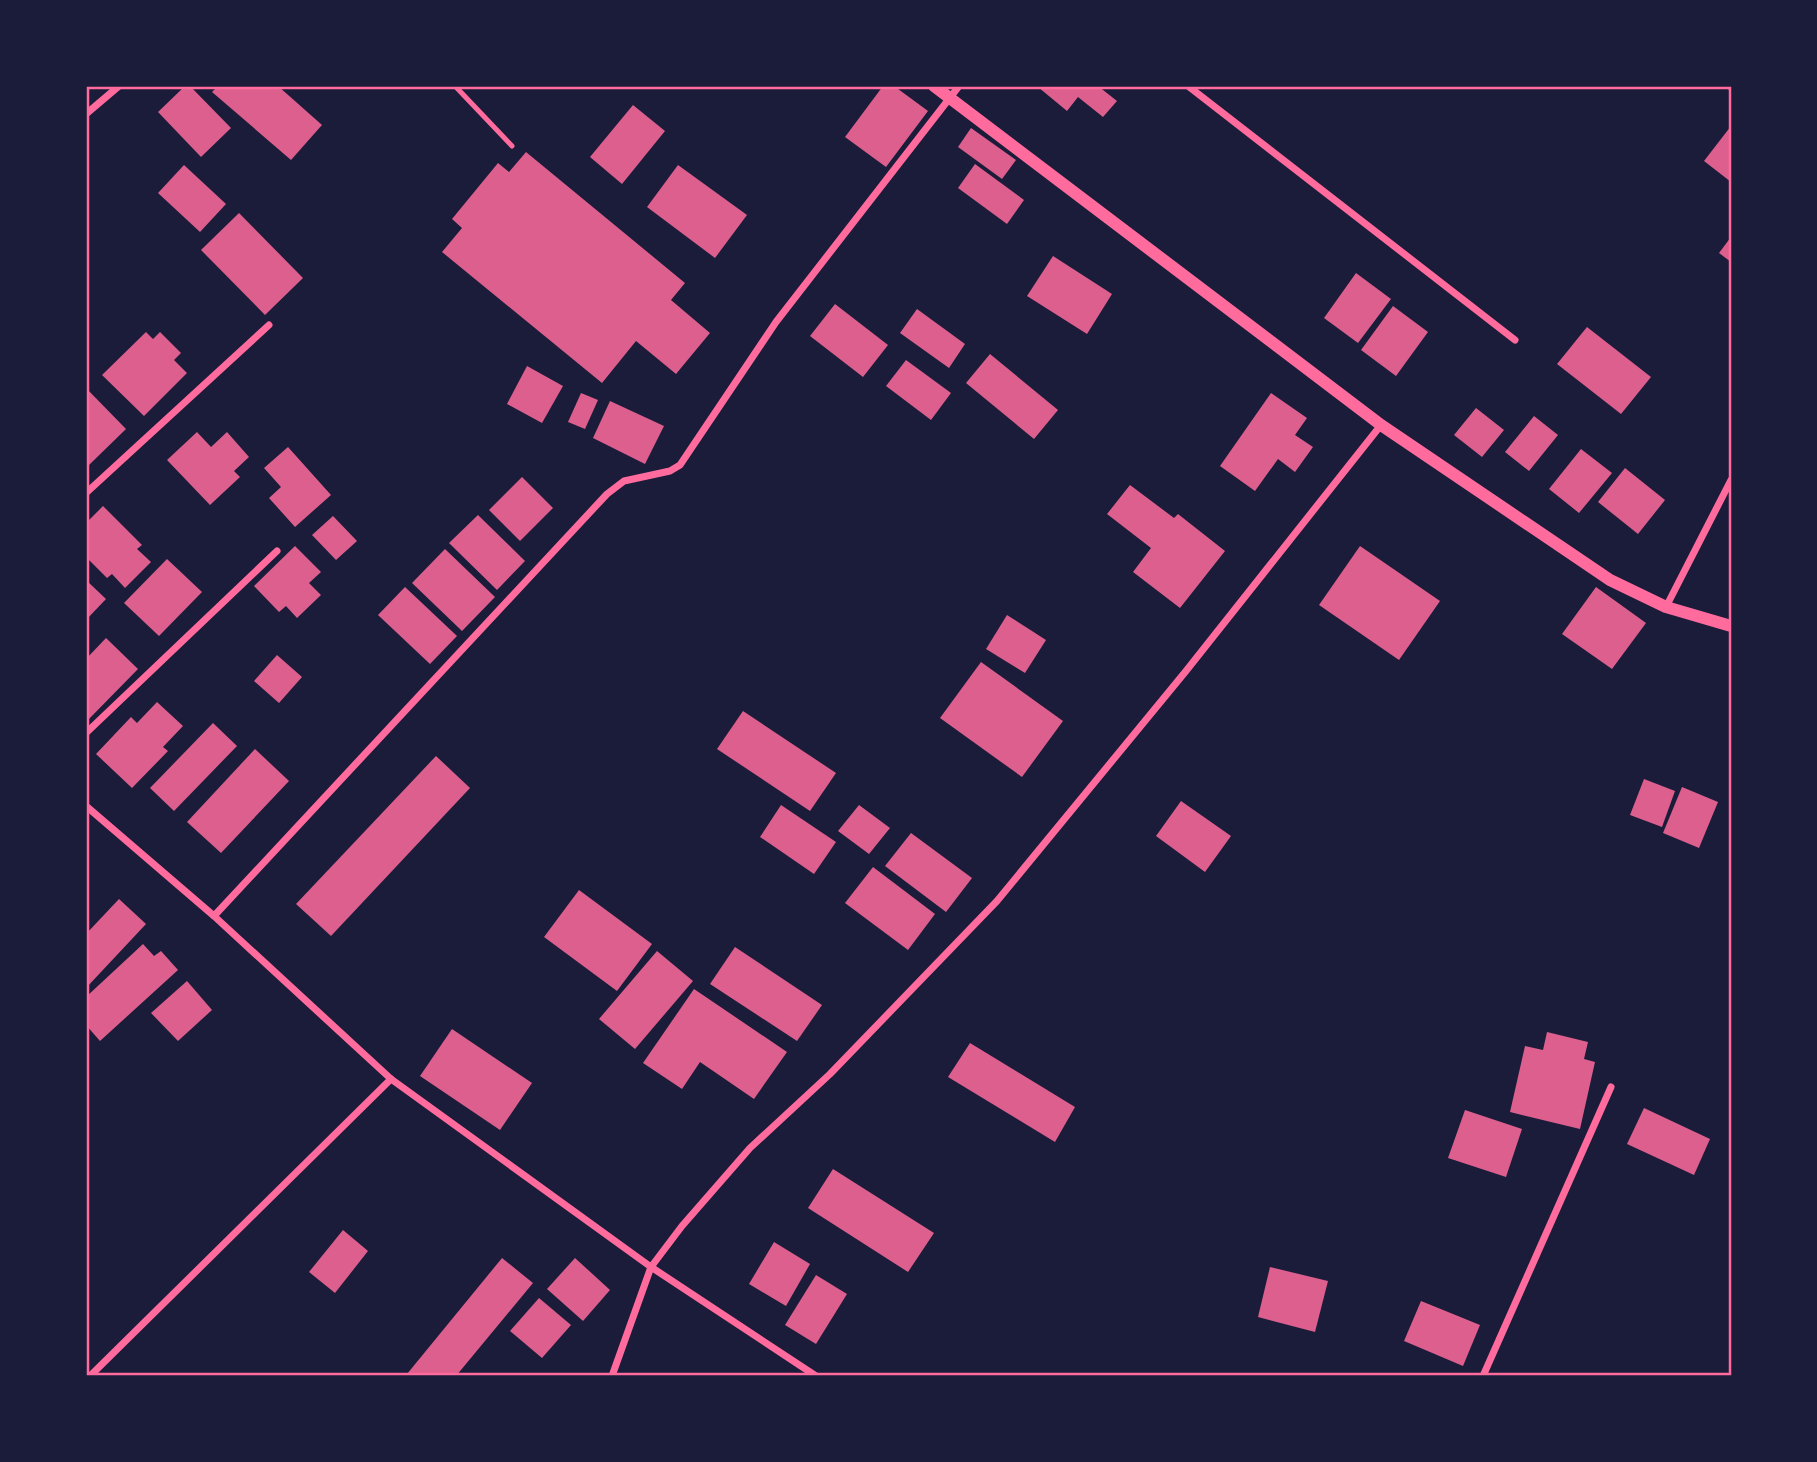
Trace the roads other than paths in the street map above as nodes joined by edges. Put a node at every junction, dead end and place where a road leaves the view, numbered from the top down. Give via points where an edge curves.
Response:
1 (119, 86) edge
2 (455, 86) edge
3 (934, 86) edge
4 (959, 86) edge
5 (1188, 86) edge
6 (948, 98) junction
7 (86, 114) edge
8 (512, 146) dead end
9 (270, 325) dead end
10 (1515, 340) dead end
11 (1381, 425) junction
12 (1731, 480) edge
13 (86, 493) edge
14 (276, 551) dead end
15 (1666, 607) junction
16 (1731, 626) edge
17 (86, 733) edge
18 (86, 806) edge
19 (214, 916) junction
20 (391, 1079) junction
21 (1611, 1087) dead end
22 (651, 1267) junction
23 (90, 1376) edge
24 (612, 1376) edge
25 (816, 1376) edge
26 (1483, 1376) edge

1 - 7 street
2 - 8 lane
3 - 6 street
4 - 6 street
5 - 10 street
6 - 11 street
6 - 19 street via 776,322 680,465 624,481 607,494
9 - 13 street
11 - 15 street via 1609,580
11 - 22 street via 997,901 830,1074 750,1148
12 - 15 street
14 - 17 street
15 - 16 street
18 - 19 street
19 - 20 street
20 - 22 street
20 - 23 street
21 - 26 street
22 - 24 street
22 - 25 street

